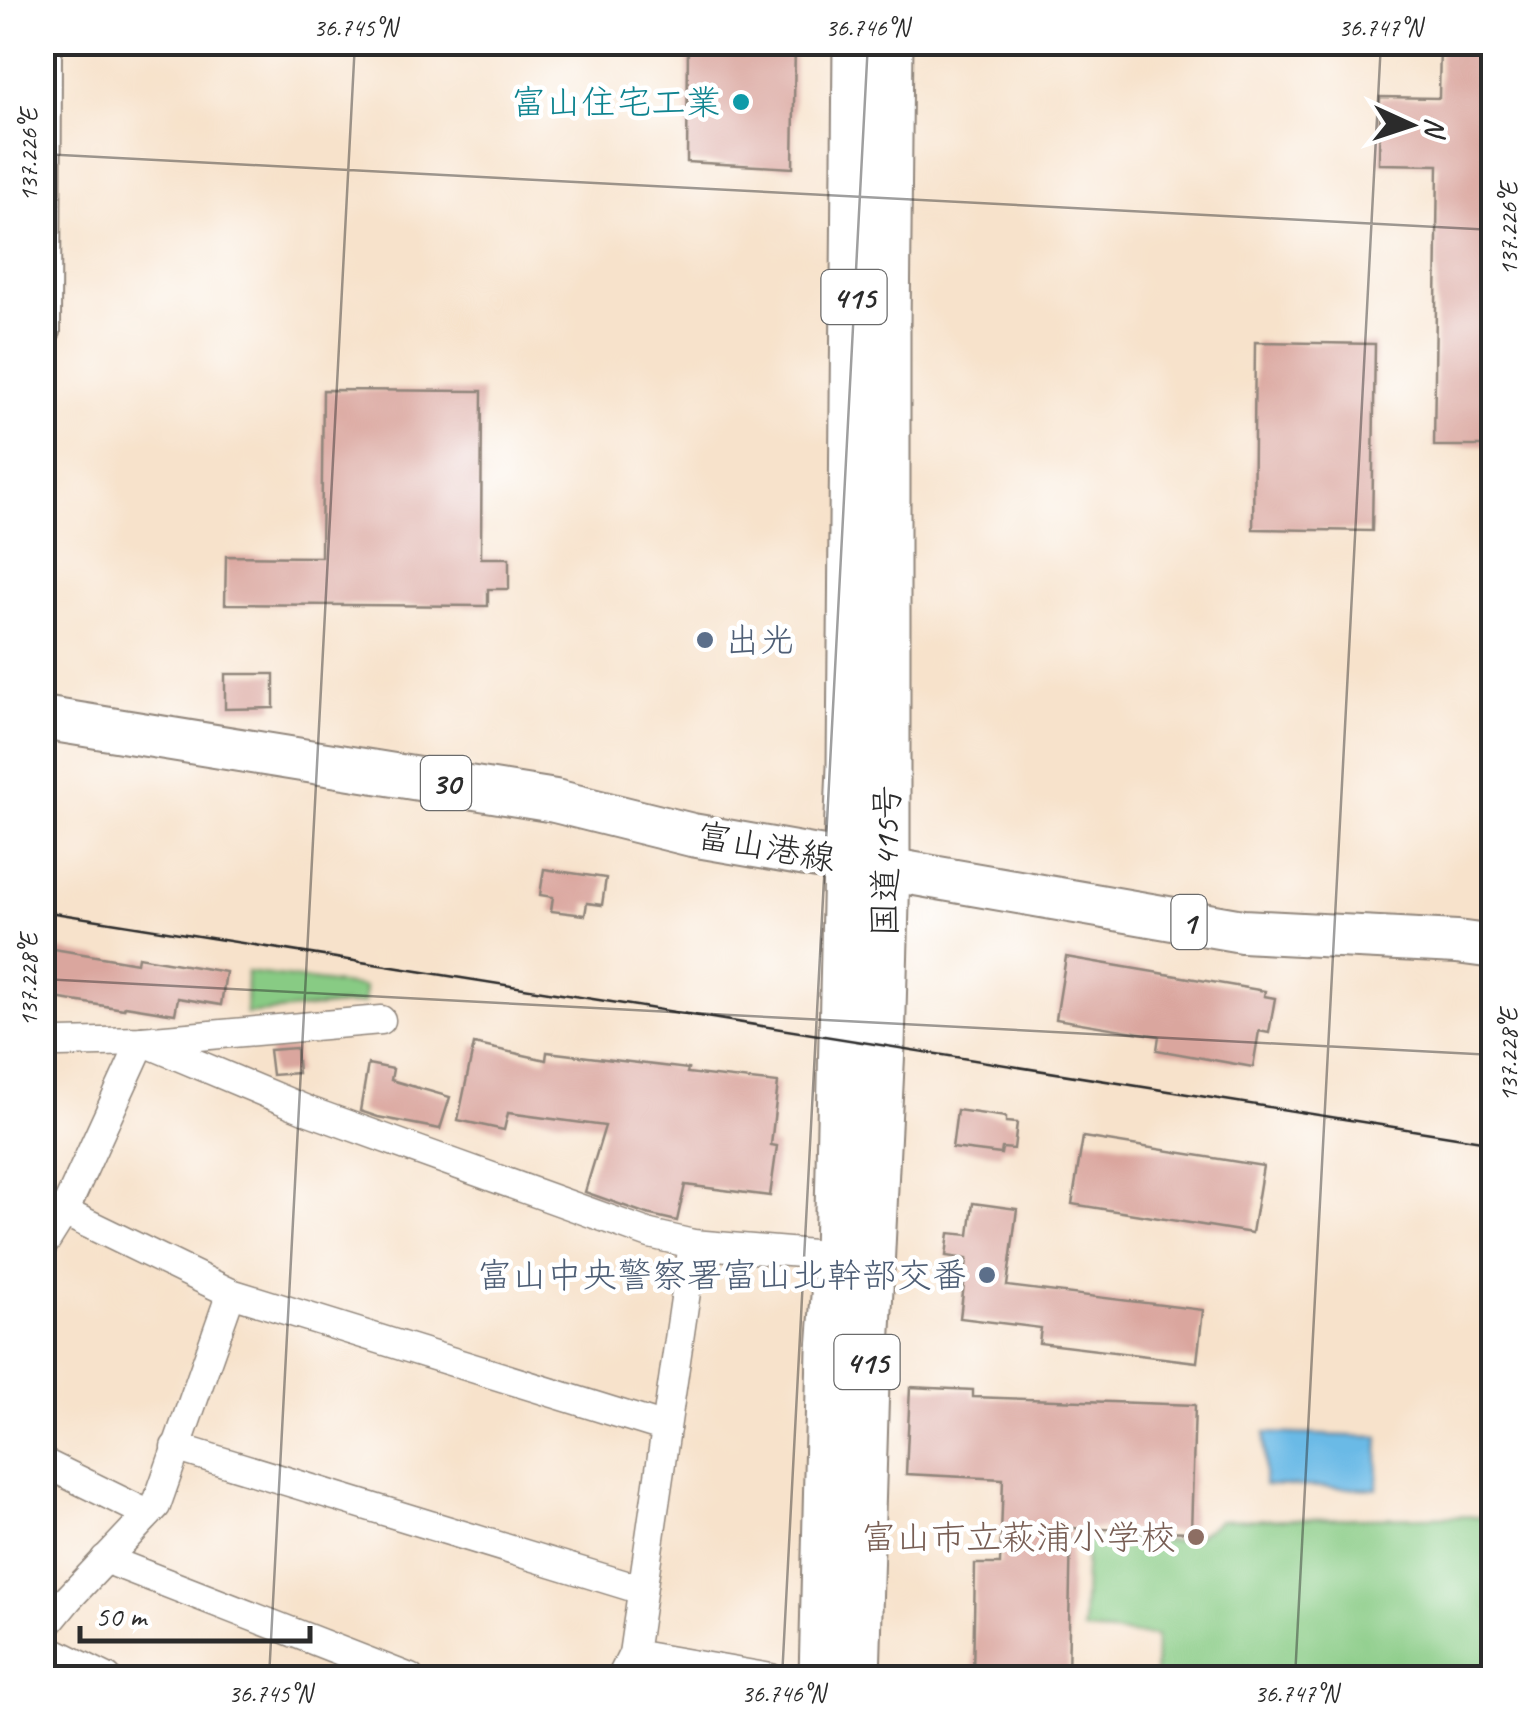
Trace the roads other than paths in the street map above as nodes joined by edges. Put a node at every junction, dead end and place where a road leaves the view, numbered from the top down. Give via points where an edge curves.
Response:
1 (54, 42) edge
2 (856, 42) edge
3 (890, 42) edge
4 (42, 344) edge
5 (42, 718) edge
6 (867, 865) junction
7 (1494, 948) edge
8 (381, 1020) dead end
9 (42, 1041) edge
10 (142, 1042) junction
11 (64, 1212) junction
12 (693, 1244) junction
13 (42, 1247) edge
14 (854, 1258) junction
15 (231, 1293) junction
16 (666, 1428) junction
17 (175, 1447) junction
18 (42, 1462) edge
19 (148, 1514) junction
20 (106, 1558) junction
21 (642, 1590) junction
22 (42, 1631) edge
23 (42, 1646) edge
24 (627, 1666) edge
25 (107, 1678) edge
26 (410, 1678) edge
27 (771, 1678) edge
28 (822, 1678) edge
29 (857, 1678) edge

1 - 4 lane via 53,333
2 - 6 highway, 国道415号 / 415 via 850,767
3 - 6 highway, 国道415号 / 415
5 - 6 main road, 富山港線 / 30 via 556,801 692,835
6 - 7 main road, 富山港線 / 1 via 1242,932
6 - 14 highway, 国道415号 / 415
8 - 10 street
9 - 10 street
10 - 11 street
10 - 12 street via 309,1111
11 - 13 street
11 - 15 street
12 - 14 street
12 - 16 street
14 - 28 highway, 国道415号 / 415 via 830,1350
14 - 29 highway, 国道415号 / 415
15 - 16 street
15 - 17 street
16 - 21 street
17 - 19 street
17 - 21 street
18 - 19 street
19 - 20 street
20 - 22 street
20 - 26 street
21 - 24 street
23 - 25 street
24 - 27 street

